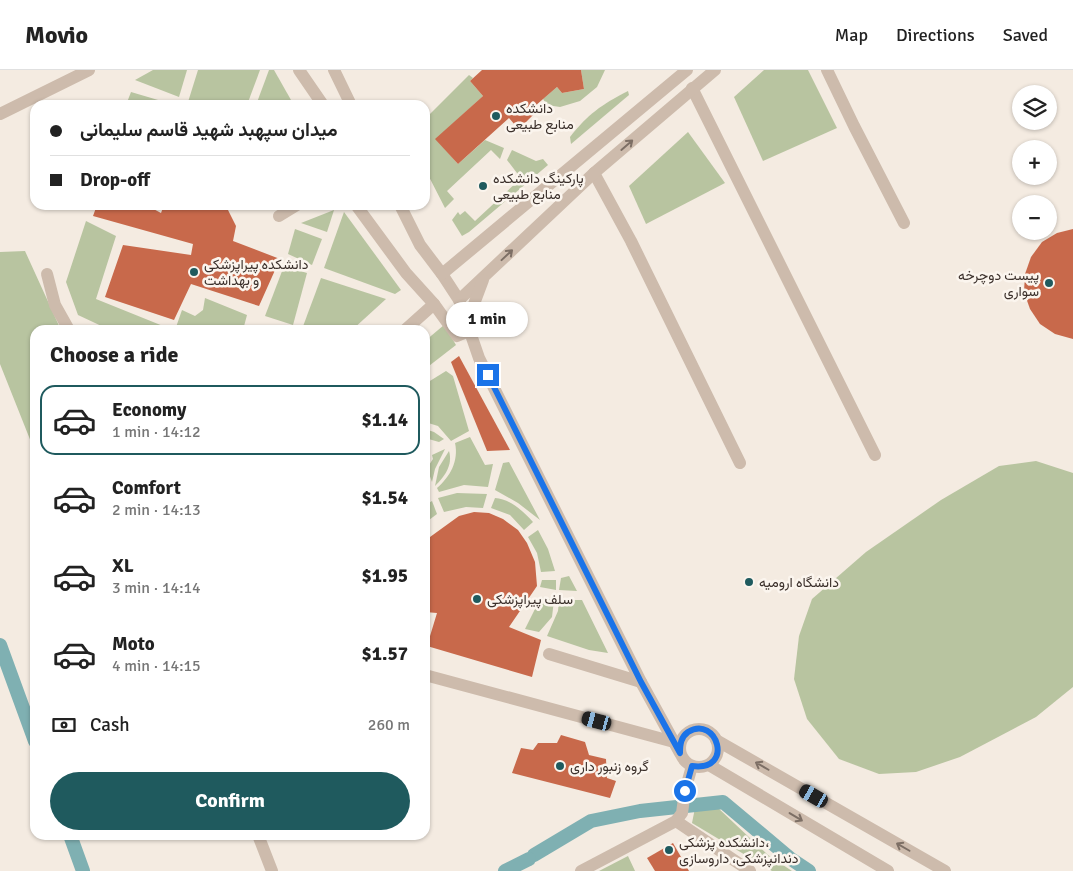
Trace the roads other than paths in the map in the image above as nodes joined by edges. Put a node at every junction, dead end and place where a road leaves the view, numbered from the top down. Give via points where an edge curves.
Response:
1 (89, 70) edge
2 (299, 70) edge
3 (334, 70) edge
4 (687, 70) edge
5 (715, 70) edge
6 (827, 70) edge
7 (692, 88) junction
8 (320, 100) edge
9 (349, 100) edge
10 (0, 114) edge
11 (594, 173) junction
12 (289, 210) edge
13 (360, 210) edge
14 (396, 210) edge
15 (402, 210) edge
16 (279, 216) dead end
17 (904, 223) dead end
18 (420, 245) junction
19 (467, 253) junction
20 (47, 274) dead end
21 (442, 274) junction
22 (486, 275) junction
23 (459, 300) junction
24 (434, 304) junction
25 (66, 325) edge
26 (411, 325) edge
27 (469, 330) junction
28 (479, 358) junction
29 (875, 455) dead end
30 (740, 463) dead end
31 (550, 654) dead end
32 (430, 676) edge
33 (641, 682) junction
34 (716, 740) junction
35 (677, 747) junction
36 (710, 765) junction
37 (692, 766) junction
38 (676, 821) junction
39 (260, 840) edge
40 (272, 871) edge
41 (581, 871) edge
42 (750, 871) edge
43 (888, 871) edge
44 (945, 871) edge

1 - 10 street
2 - 8 street
3 - 9 street
4 - 19 street
5 - 7 street
6 - 17 street
11 -> 7 street
7 - 29 street
22 -> 11 street
11 - 30 street
12 - 16 street
13 - 24 street via 406,273
14 - 18 street
15 - 18 street
18 - 19 street via 446,260
18 - 21 street
19 - 21 street
20 - 25 street via 55,305
21 - 23 street
22 - 23 street
22 - 28 street via 474,304 473,321
23 - 27 street
24 - 26 street
24 - 27 street via 457,336
27 - 28 street
28 - 33 street
31 - 33 street
32 - 35 street
33 - 35 street
34 - 35 street via 710,732 692,730 684,735
34 - 36 street via 716,758
44 -> 34 street
35 - 37 street via 684,761
36 - 37 street
36 -> 43 street
37 - 38 street via 682,813
38 - 41 street
38 - 42 street
39 - 40 street

